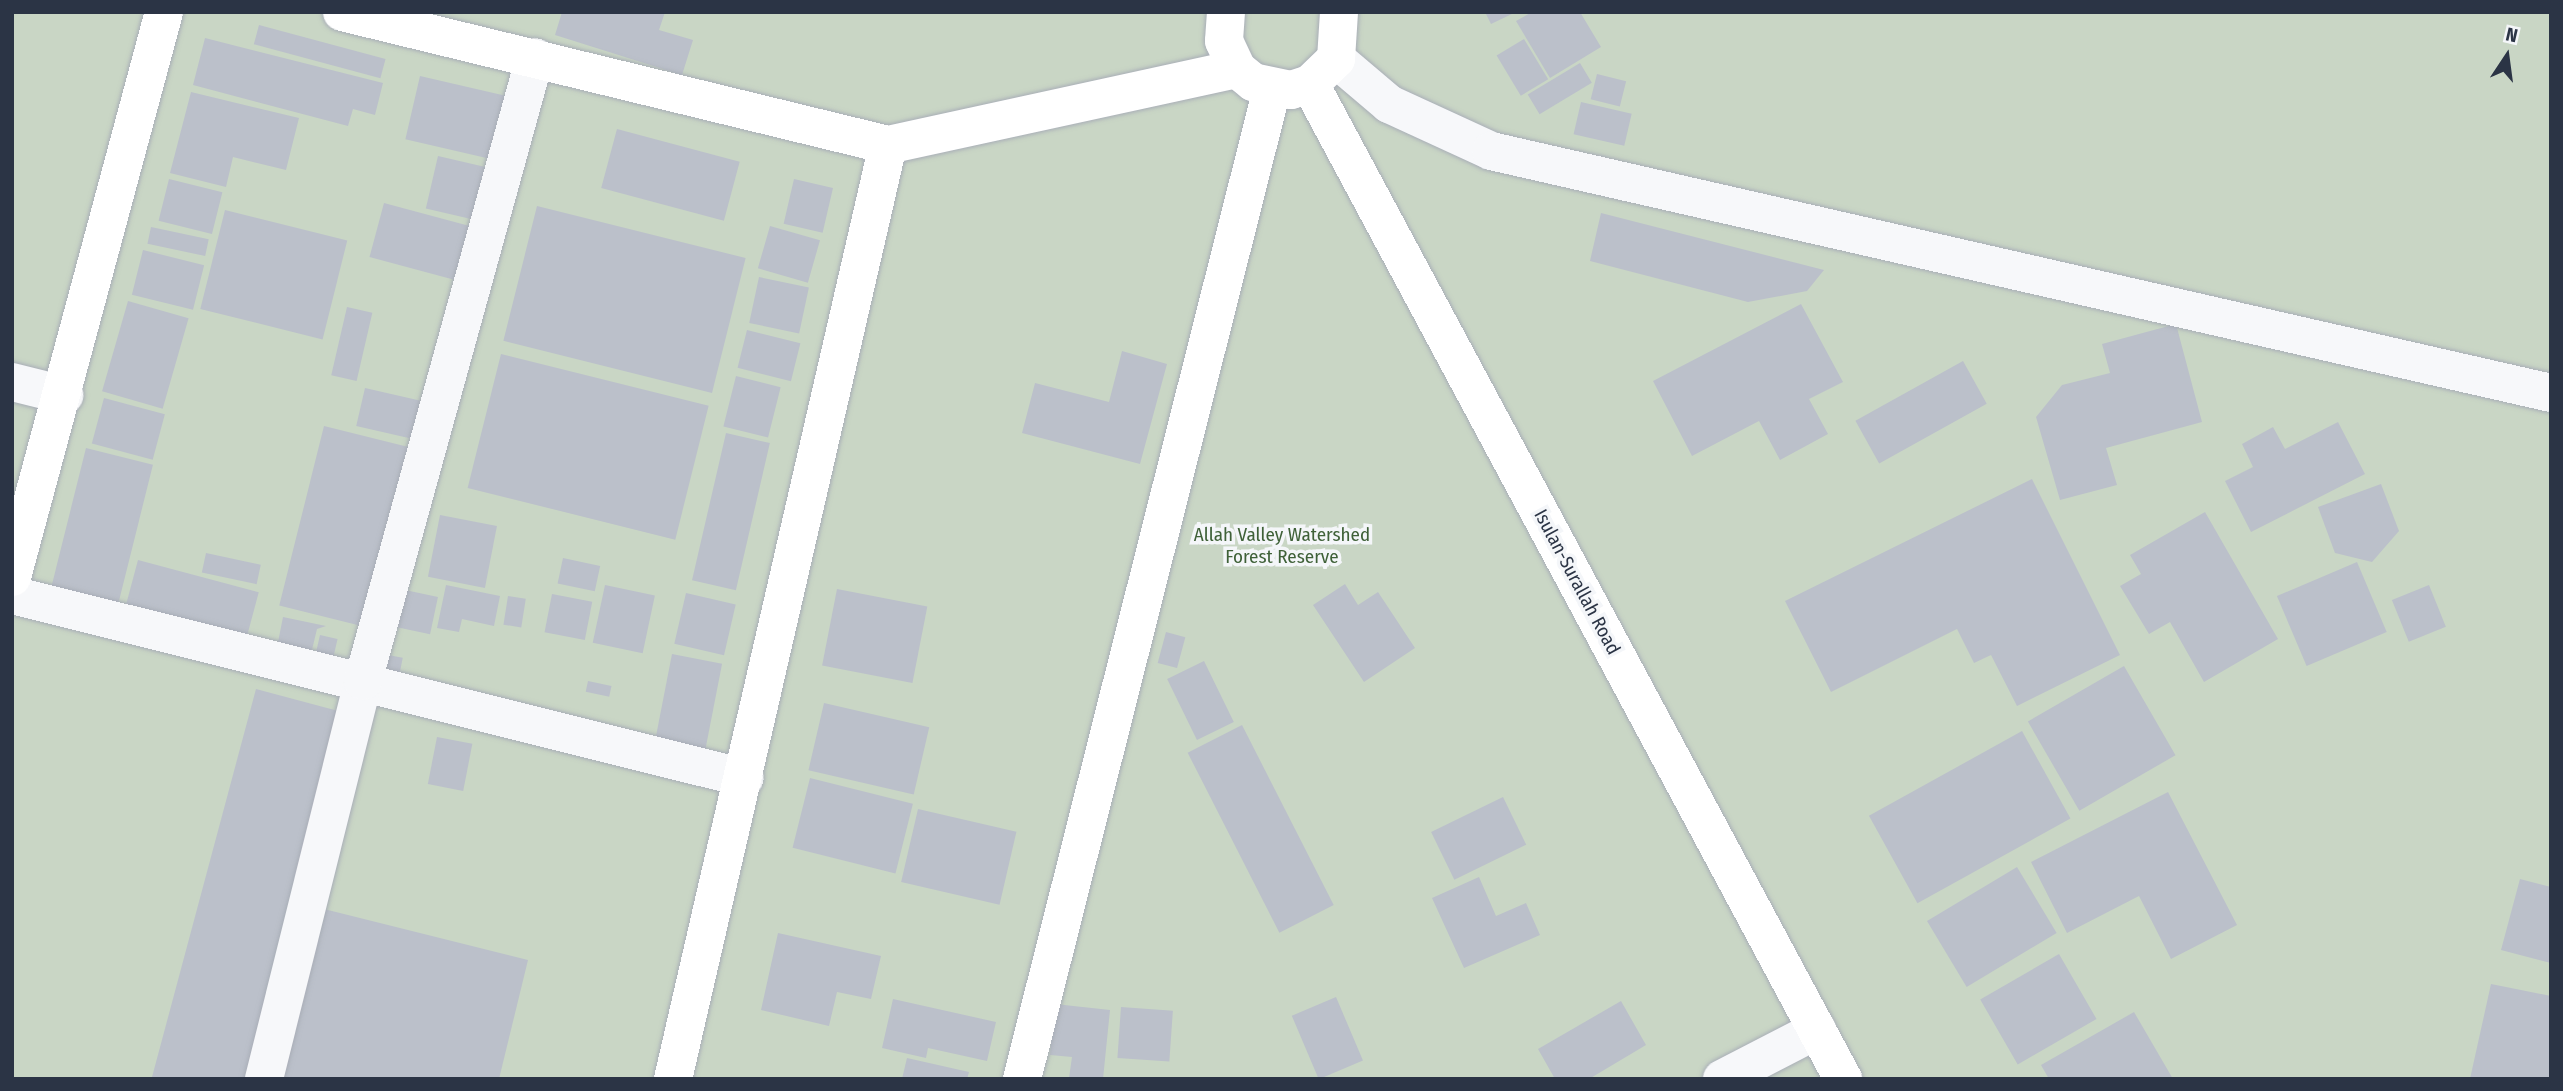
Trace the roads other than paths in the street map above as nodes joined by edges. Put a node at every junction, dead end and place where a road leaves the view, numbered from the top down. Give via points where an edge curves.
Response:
1 (164, 12) edge
2 (342, 12) edge
3 (1226, 12) edge
4 (1339, 12) edge
5 (535, 57) junction
6 (1237, 69) junction
7 (1323, 72) junction
8 (1272, 89) junction
9 (888, 145) junction
10 (12, 382) edge
11 (2551, 393) edge
12 (64, 395) junction
13 (12, 577) edge
14 (12, 595) edge
15 (363, 681) junction
16 (745, 778) junction
17 (1817, 1030) junction
18 (264, 1079) edge
19 (673, 1079) edge
20 (1022, 1079) edge
21 (1722, 1079) edge
22 (1843, 1079) edge

1 - 12 main road
2 - 5 main road
3 - 6 main road via 1224,41
4 - 7 main road
5 - 9 main road
5 - 15 street
6 - 8 main road
6 - 9 main road
7 - 8 main road
7 - 11 street via 1491,151
7 - 17 main road, Isulan-Surallah Road
8 - 20 main road
9 - 16 main road
10 - 12 street
12 - 13 main road
14 - 15 street
15 - 16 street
15 - 18 street
16 - 19 main road
17 - 21 street
17 - 22 main road, Isulan-Surallah Road

